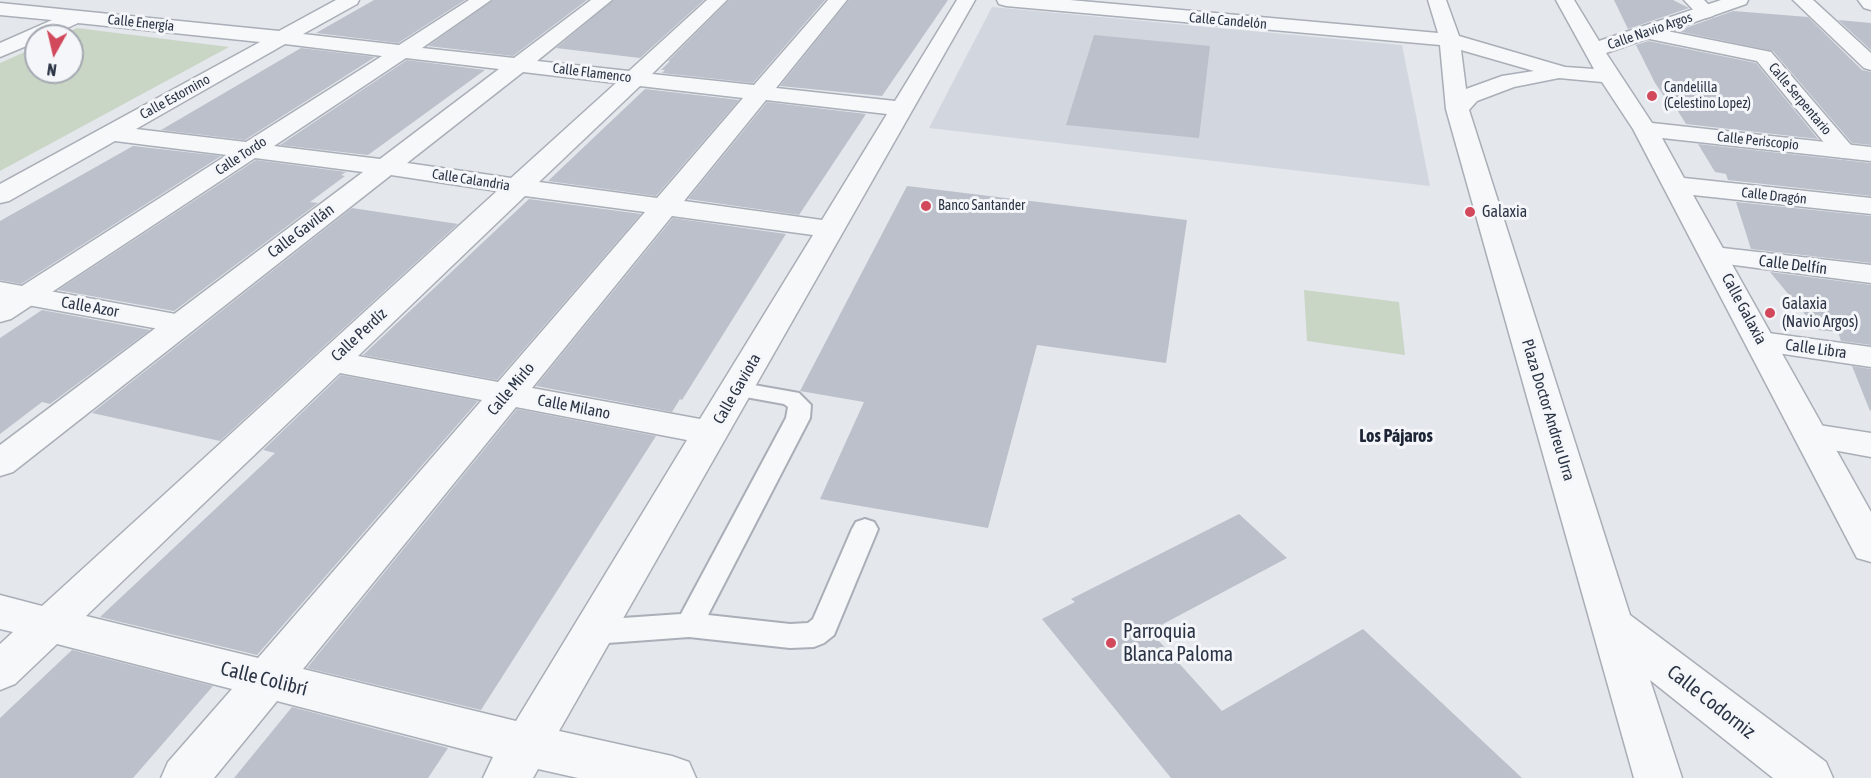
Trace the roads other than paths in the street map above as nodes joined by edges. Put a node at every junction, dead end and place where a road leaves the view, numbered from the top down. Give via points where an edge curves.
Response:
1 (11, 0) edge
2 (350, 0) edge
3 (482, 0) edge
4 (603, 0) edge
5 (718, 0) edge
6 (838, 0) edge
7 (966, 0) edge
8 (1006, 0) edge
9 (1437, 0) edge
10 (1565, 0) edge
11 (1739, 0) edge
12 (1802, 0) edge
13 (1867, 0) edge
14 (0, 3) edge
15 (1871, 4) edge
16 (1700, 6) edge
17 (0, 9) edge
18 (1191, 9) edge
19 (77, 17) junction
20 (1647, 33) junction
21 (282, 38) junction
22 (1450, 40) junction
23 (1594, 50) junction
24 (0, 51) edge
25 (403, 52) junction
26 (1871, 64) edge
27 (519, 65) junction
28 (1564, 73) junction
29 (1610, 76) junction
30 (634, 78) junction
31 (760, 93) junction
32 (901, 109) junction
33 (1457, 109) junction
34 (1645, 129) junction
35 (112, 133) junction
36 (249, 151) junction
37 (1844, 151) junction
38 (1871, 154) edge
39 (386, 167) junction
40 (1676, 185) junction
41 (518, 187) junction
42 (0, 195) edge
43 (1871, 206) edge
44 (664, 207) junction
45 (830, 229) junction
46 (1714, 255) junction
47 (1871, 274) edge
48 (13, 293) edge
49 (0, 313) edge
50 (181, 324) junction
51 (1761, 342) junction
52 (1871, 357) edge
53 (331, 361) junction
54 (737, 389) junction
55 (507, 394) junction
56 (711, 433) junction
57 (1812, 436) junction
58 (1871, 445) edge
59 (0, 463) edge
60 (865, 529) dead end
61 (1871, 547) edge
62 (0, 612) edge
63 (50, 625) junction
64 (689, 625) junction
65 (1612, 626) junction
66 (594, 632) junction
67 (0, 671) edge
68 (267, 680) junction
69 (517, 761) edge
70 (185, 778) edge
71 (672, 778) edge
72 (1658, 778) edge
73 (1809, 778) edge

1 - 14 street
2 - 21 street, Calle Estornino
3 - 25 street, Calle Tordo
4 - 27 street, Calle Gavilán
5 - 30 street, Calle Perdíz
6 - 31 street, Calle Mirlo
7 - 32 street, Calle Gaviota
8 - 18 street, Calle Candelón
9 - 22 street, Plaza Doctor Andreu Urra
10 - 23 street, Calle Galaxia
11 - 16 street, Calle Navio Argos
12 - 26 street
13 - 15 street
16 - 20 street, Calle Navio Argos
17 - 19 street, Calle Energía
18 - 22 street, Calle Candelón
19 - 21 street, Calle Energía
19 - 24 street
20 - 23 street, Calle Navio Argos
20 - 37 street, Calle Serpentario via 1764,56
21 - 25 street, Calle Flamenco
21 - 35 street, Calle Estornino
22 - 28 street, Calle Candelón
22 - 33 street, Plaza Doctor Andreu Urra
23 - 29 street, Calle Galaxia
25 - 27 street, Calle Flamenco
25 - 36 street, Calle Tordo
27 - 30 street, Calle Flamenco
27 - 39 street, Calle Gavilán
28 - 29 street
28 - 33 street via 1510,81 1469,96
29 - 34 street, Calle Galaxia
30 - 31 street, Calle Flamenco
30 - 41 street, Calle Perdíz
31 - 32 street, Calle Flamenco
31 - 44 street, Calle Mirlo
32 - 45 street, Calle Gaviota
33 - 65 street, Plaza Doctor Andreu Urra
34 - 37 street, Calle Periscopio
34 - 40 street, Calle Galaxia
35 - 36 street, Calle Calandria
35 - 42 street, Calle Estornino
36 - 39 street, Calle Calandria
36 - 48 street, Calle Tordo
37 - 38 street, Calle Periscopio
39 - 41 street, Calle Calandria
39 - 50 street, Calle Gavilán
40 - 43 street, Calle Dragón
40 - 46 street, Calle Galaxia
41 - 44 street, Calle Calandria
41 - 53 street, Calle Perdíz
44 - 45 street, Calle Calandria
44 - 55 street, Calle Mirlo
45 - 54 street, Calle Gaviota
46 - 47 street, Calle Delfín
46 - 51 street, Calle Galaxia
48 - 49 street, Calle Tordo
48 - 50 street, Calle Azor
50 - 59 street, Calle Gavilán
51 - 52 street, Calle Libra
51 - 57 street, Calle Galaxia
53 - 55 street, Calle Milano
53 - 63 street, Calle Perdíz
54 - 56 street, Calle Gaviota
54 - 64 lane via 791,398 800,405 798,418
55 - 56 street, Calle Milano
55 - 68 street, Calle Mirlo
56 - 66 street, Calle Gaviota
57 - 58 street
57 - 61 street, Calle Galaxia
60 - 64 lane via 824,627 814,635
62 - 63 street, Calle Colibrí
63 - 67 street, Calle Perdíz
63 - 68 street, Calle Colibrí
64 - 66 lane
65 - 72 street, Plaza Doctor Andreu Urra
65 - 73 street, Calle Codorniz
66 - 69 street, Calle Gaviota
68 - 69 street, Calle Colibrí
68 - 70 street, Calle Mirlo
69 - 71 street, Calle Colibrí

